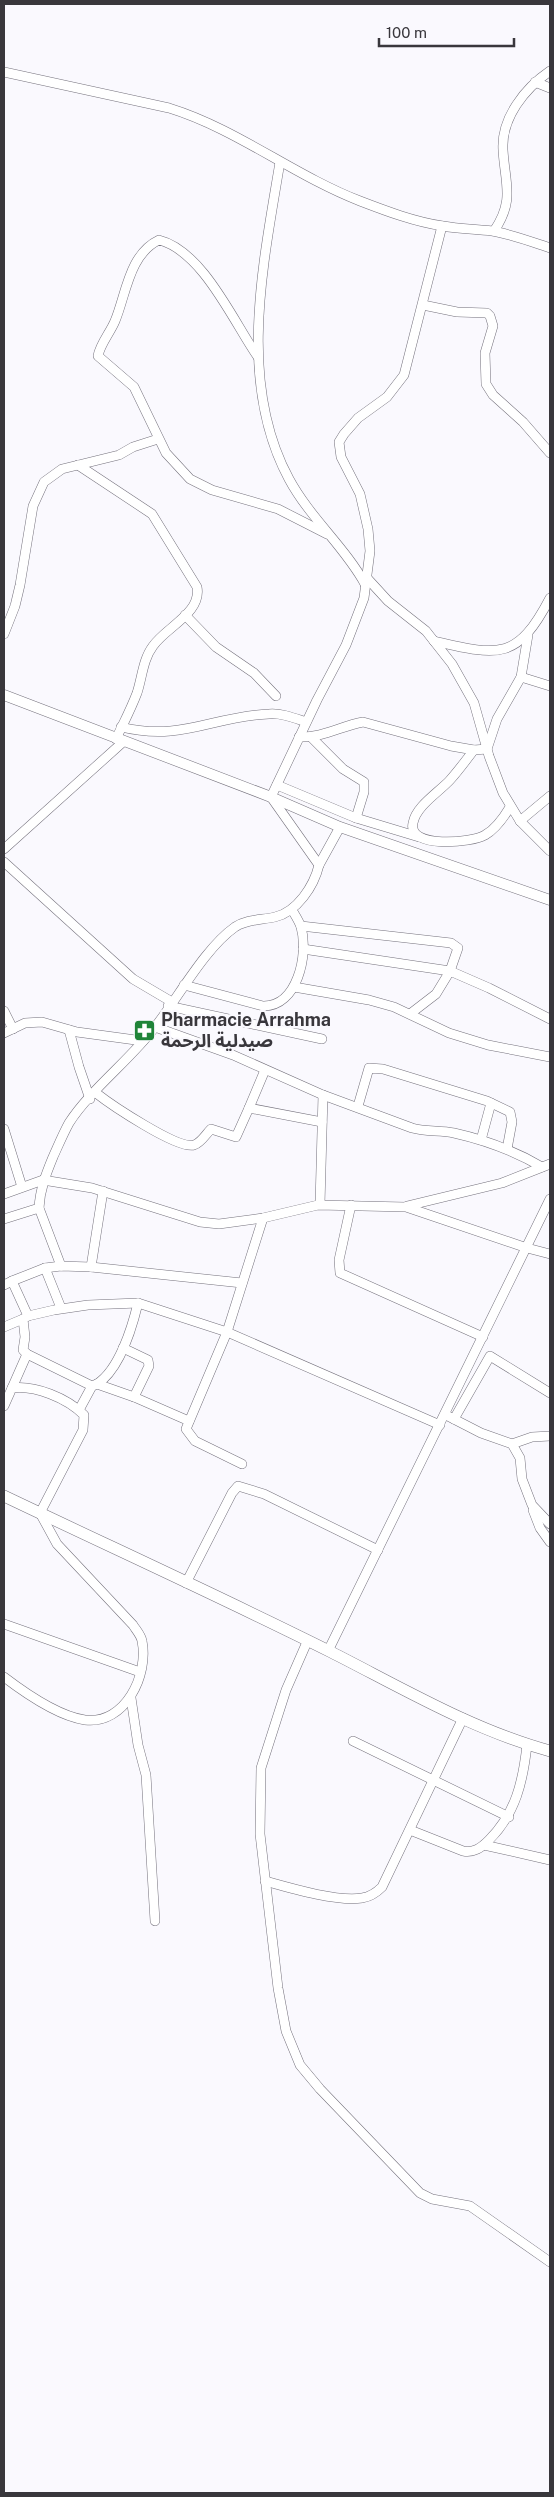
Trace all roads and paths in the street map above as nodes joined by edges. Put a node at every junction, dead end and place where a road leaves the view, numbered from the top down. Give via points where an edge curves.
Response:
1 (550, 71) edge
2 (4, 72) edge
3 (535, 82) junction
4 (550, 88) edge
5 (280, 162) junction
6 (442, 226) junction
7 (494, 231) junction
8 (550, 248) edge
9 (424, 305) junction
10 (258, 357) junction
11 (158, 439) junction
12 (550, 453) edge
13 (78, 465) junction
14 (327, 534) junction
15 (366, 580) junction
16 (550, 598) edge
17 (185, 615) junction
18 (4, 634) edge
19 (528, 635) junction
20 (434, 641) junction
21 (521, 677) junction
22 (550, 686) edge
23 (4, 695) edge
24 (276, 696) dead end
25 (306, 722) junction
26 (121, 728) junction
27 (300, 737) junction
28 (311, 737) junction
29 (120, 740) junction
30 (487, 749) junction
31 (474, 750) junction
32 (276, 786) junction
33 (550, 796) edge
34 (271, 797) junction
35 (510, 807) junction
36 (356, 818) junction
37 (520, 821) junction
38 (340, 827) junction
39 (419, 837) junction
40 (4, 849) edge
41 (550, 851) edge
42 (4, 862) edge
43 (319, 865) junction
44 (550, 900) edge
45 (292, 910) junction
46 (301, 926) junction
47 (303, 949) junction
48 (450, 971) junction
49 (184, 985) junction
50 (294, 987) junction
51 (170, 1004) junction
52 (4, 1011) edge
53 (410, 1014) junction
54 (550, 1019) edge
55 (155, 1027) junction
56 (70, 1030) junction
57 (8, 1031) edge
58 (322, 1039) dead end
59 (143, 1041) junction
60 (550, 1057) edge
61 (265, 1070) junction
62 (323, 1095) junction
63 (93, 1096) junction
64 (491, 1103) junction
65 (358, 1106) junction
66 (249, 1108) junction
67 (322, 1122) junction
68 (4, 1129) edge
69 (481, 1140) junction
70 (507, 1149) junction
71 (546, 1166) edge
72 (43, 1180) junction
73 (22, 1187) junction
74 (103, 1191) junction
75 (4, 1194) edge
76 (550, 1199) edge
77 (320, 1204) junction
78 (351, 1205) junction
79 (406, 1207) junction
80 (39, 1208) junction
81 (263, 1218) junction
82 (4, 1219) edge
83 (527, 1248) junction
84 (550, 1254) edge
85 (61, 1266) junction
86 (91, 1267) junction
87 (45, 1268) junction
88 (8, 1283) edge
89 (242, 1283) junction
90 (138, 1303) junction
91 (61, 1308) junction
92 (26, 1318) junction
93 (4, 1327) edge
94 (227, 1332) junction
95 (483, 1337) junction
96 (123, 1348) junction
97 (27, 1354) junction
98 (94, 1385) junction
99 (12, 1388) junction
100 (550, 1393) edge
101 (134, 1397) junction
102 (4, 1406) edge
103 (79, 1410) junction
104 (450, 1417) junction
105 (189, 1422) junction
106 (440, 1425) junction
107 (550, 1436) edge
108 (512, 1444) junction
109 (242, 1464) dead end
110 (4, 1496) edge
111 (532, 1505) junction
112 (40, 1513) junction
113 (550, 1524) edge
114 (550, 1542) edge
115 (378, 1550) junction
116 (186, 1583) junction
117 (4, 1624) edge
118 (308, 1642) junction
119 (328, 1651) junction
120 (140, 1672) junction
121 (4, 1677) edge
122 (132, 1698) junction
123 (463, 1718) junction
124 (353, 1740) dead end
125 (527, 1745) junction
126 (550, 1751) edge
127 (434, 1780) junction
128 (509, 1817) junction
129 (410, 1830) junction
130 (484, 1845) junction
131 (550, 1860) edge
132 (266, 1881) junction
133 (155, 1921) dead end
134 (550, 2262) edge

1 - 3 street
2 - 5 street via 193,115
3 - 4 street
3 - 7 street via 508,118 503,134 507,205
5 - 6 street via 360,201
5 - 10 street via 265,253
6 - 7 street
6 - 9 street
7 - 8 street
9 - 12 street via 490,316 492,326 485,353 486,384
9 - 15 street via 404,374 386,397 358,418 339,442 341,457 364,507 370,551
10 - 11 street via 202,271 165,242 154,243 129,276 118,313 98,356 134,387
10 - 14 street via 260,390 275,451 294,487
11 - 13 street via 119,455
11 - 14 street via 178,468 201,485 278,509
13 - 17 street via 142,506 159,525 197,588 197,601
13 - 18 street via 53,474 38,493 15,606
14 - 15 street
15 - 20 street
15 - 25 street via 358,620
16 - 19 street
17 - 24 street via 216,647 254,673
17 - 26 street via 152,646
19 - 20 street via 515,646 490,651
19 - 21 street
20 - 30 street via 452,664 474,703
21 - 22 street
21 - 30 street via 497,719
23 - 29 street
25 - 26 street via 270,714 163,733
25 - 27 street
26 - 29 street
27 - 28 street
27 - 32 street
28 - 31 street via 363,722
28 - 36 street via 342,769 364,782
29 - 34 street
29 - 40 street
30 - 31 street
30 - 35 street
31 - 39 street via 415,817 412,829
32 - 34 street
32 - 36 street
33 - 37 street
34 - 38 street
34 - 43 street
35 - 37 street
35 - 39 street via 494,829 473,840 444,842
36 - 39 street
37 - 41 street
38 - 43 street
38 - 44 street
42 - 51 street via 133,979
43 - 45 street via 314,882
45 - 46 street
45 - 49 street via 235,928 215,946
46 - 47 street
46 - 48 street via 455,944 458,951
47 - 48 street
47 - 50 street
48 - 53 street via 436,994
48 - 54 street
49 - 50 street via 263,1006 276,1005
49 - 51 street
50 - 53 street via 369,1000
51 - 55 street
51 - 58 street
52 - 57 street
53 - 60 street via 488,1046
55 - 59 street
55 - 61 street
56 - 57 street via 42,1022
56 - 59 street
56 - 63 street via 78,1067
59 - 63 street
61 - 62 street
61 - 66 street
62 - 65 street
62 - 67 street
63 - 66 street via 181,1143 191,1145 199,1142 211,1129 236,1137
63 - 72 street via 70,1122
64 - 65 street via 374,1067 366,1073
64 - 69 street
64 - 70 street via 512,1116
65 - 69 street via 425,1132 454,1133
66 - 67 street
67 - 77 street
68 - 73 street
69 - 70 street
70 - 71 street
71 - 79 street via 502,1182
72 - 73 street
72 - 74 street
72 - 80 street
73 - 75 street
74 - 81 street via 200,1222 219,1224
74 - 86 street
76 - 83 street
77 - 78 street
77 - 81 street
78 - 79 street
78 - 95 street via 339,1260 340,1272
79 - 83 street
80 - 82 street
80 - 85 street
81 - 89 street
83 - 84 street
83 - 95 street
85 - 86 street
85 - 87 street
86 - 89 street
87 - 88 street
87 - 91 street
88 - 92 street
89 - 94 street
90 - 91 street
90 - 94 street
90 - 96 street
91 - 92 street
92 - 93 street
92 - 97 street via 23,1350
94 - 105 street
94 - 106 street
95 - 104 street
96 - 98 street via 103,1380
96 - 101 street via 148,1360 149,1366
97 - 98 street
97 - 99 street
98 - 101 street
98 - 103 street
99 - 102 street
99 - 103 street via 34,1388
100 - 104 street via 490,1356
101 - 105 street
103 - 112 street via 85,1420 83,1430
104 - 106 street
104 - 108 street
105 - 109 street via 186,1429 195,1441
106 - 115 street
107 - 108 street via 532,1437
108 - 111 street via 520,1458 522,1479
110 - 112 main road
111 - 113 street
111 - 114 street via 536,1520
112 - 116 main road
112 - 120 street via 58,1544 133,1625 142,1639 144,1654
115 - 116 street via 264,1494 238,1486
115 - 119 street
116 - 118 main road
117 - 120 street
118 - 119 main road
118 - 132 street via 286,1690 261,1768 260,1834
119 - 123 main road
120 - 122 street
121 - 122 street via 40,1702 86,1720 109,1715
122 - 133 street via 147,1782
123 - 125 main road
123 - 127 street
124 - 127 street
125 - 126 main road
125 - 128 street via 522,1782
127 - 128 street
127 - 129 street
128 - 130 street
129 - 130 street via 463,1851 470,1852
129 - 132 street via 386,1883 362,1898 320,1894
130 - 131 street
132 - 134 street via 286,2032 300,2065 345,2117 420,2193 432,2199 470,2206

